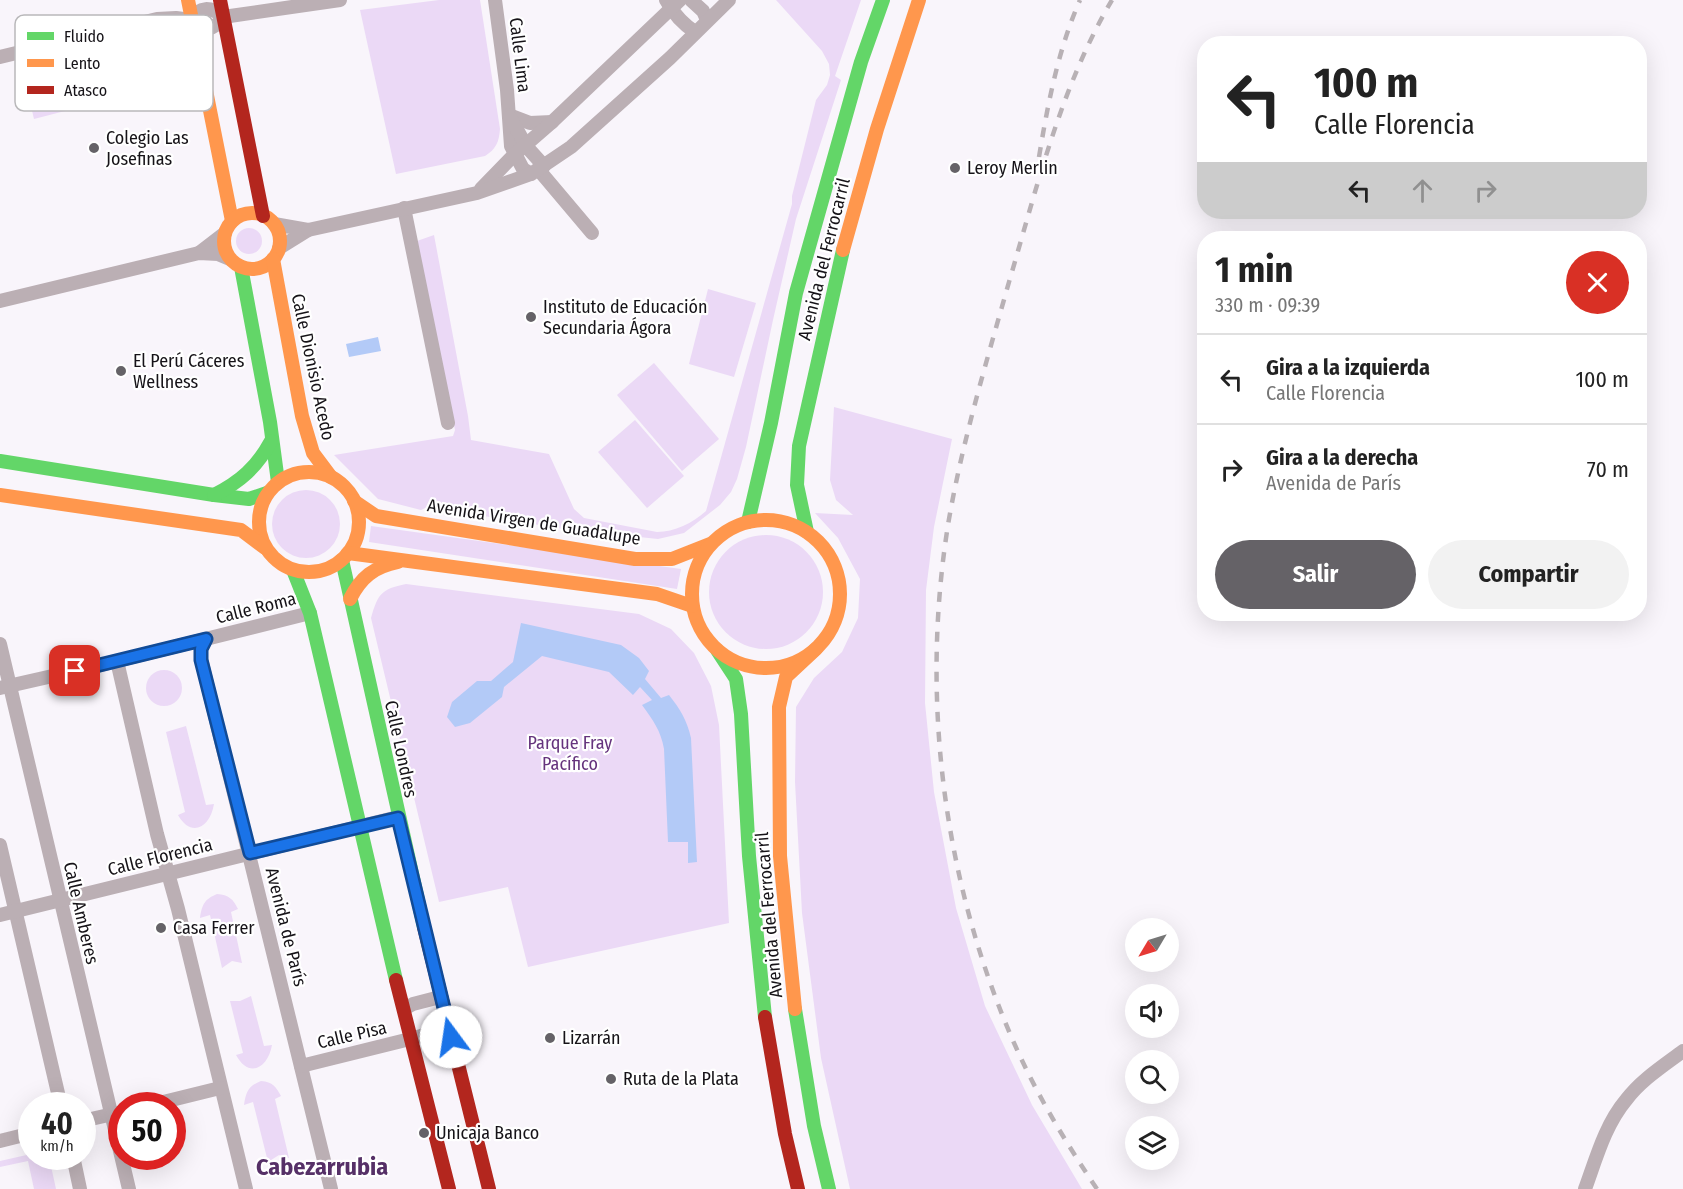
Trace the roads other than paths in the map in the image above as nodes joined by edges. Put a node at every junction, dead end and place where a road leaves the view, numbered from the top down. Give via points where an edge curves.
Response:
1 (188, 0) edge
2 (220, 0) edge
3 (340, 0) edge
4 (495, 0) edge
5 (691, 0) edge
6 (729, 0) edge
7 (883, 0) edge
8 (919, 0) edge
9 (673, 3) edge
10 (190, 15) edge
11 (194, 15) edge
12 (223, 17) junction
13 (707, 20) junction
14 (695, 32) junction
15 (15, 53) edge
16 (0, 57) edge
17 (208, 111) edge
18 (509, 115) junction
19 (552, 122) junction
20 (526, 146) junction
21 (514, 155) junction
22 (538, 170) junction
23 (477, 193) junction
24 (404, 208) junction
25 (269, 220) junction
26 (229, 227) junction
27 (308, 230) junction
28 (592, 233) dead end
29 (199, 253) junction
30 (276, 254) junction
31 (235, 263) junction
32 (0, 301) edge
33 (448, 423) dead end
34 (271, 441) junction
35 (0, 461) edge
36 (331, 477) junction
37 (278, 482) junction
38 (267, 493) junction
39 (214, 495) junction
40 (1, 496) edge
41 (354, 501) junction
42 (748, 522) junction
43 (807, 532) junction
44 (710, 544) junction
45 (265, 548) junction
46 (345, 556) junction
47 (411, 560) junction
48 (294, 570) junction
49 (350, 599) junction
50 (692, 606) junction
51 (310, 613) junction
52 (206, 639) junction
53 (0, 644) edge
54 (816, 649) junction
55 (717, 650) junction
56 (117, 661) junction
57 (5, 687) edge
58 (398, 818) junction
59 (361, 826) junction
60 (0, 845) edge
61 (250, 853) junction
62 (167, 874) junction
63 (60, 901) junction
64 (16, 911) junction
65 (0, 915) edge
66 (440, 997) junction
67 (404, 1009) junction
68 (448, 1024) junction
69 (410, 1039) junction
70 (1683, 1052) edge
71 (301, 1066) junction
72 (220, 1088) junction
73 (58, 1092) edge
74 (110, 1092) edge
75 (186, 1096) edge
76 (18, 1136) edge
77 (0, 1141) edge
78 (76, 1170) edge
79 (126, 1170) edge
80 (80, 1189) edge
81 (129, 1189) edge
82 (246, 1189) edge
83 (331, 1189) edge
84 (449, 1189) edge
85 (489, 1189) edge
86 (798, 1189) edge
87 (829, 1189) edge
88 (1585, 1189) edge

1 - 10 main road
2 - 12 main road
3 - 12 street
4 - 18 street, Calle Lima
5 - 13 street
6 - 13 street
7 - 42 main road, Avenida del Ferrocarril via 861,62 796,293
8 - 43 main road, Avenida del Ferrocarril via 836,273 802,431 797,478
9 - 14 street
9 - 19 street
11 - 12 street via 200,9 210,8
12 - 25 main road
13 - 14 street
14 - 22 street via 571,147
15 - 16 street
17 - 26 main road
18 - 19 street, Calle Lima via 530,123
18 - 20 street, Calle Lima
18 - 21 street, Calle Lima
19 - 20 street
20 - 21 street
20 - 22 street, Calle Lima
21 - 22 street via 523,169
21 - 23 street
22 - 23 street
22 - 28 street
23 - 24 street
24 - 27 street
24 - 33 street
25 - 26 main road via 247,214
25 - 27 street
25 - 30 main road via 278,232
26 - 29 street
26 - 31 main road via 224,242
27 - 30 street
29 - 31 street via 218,254
29 - 32 street
30 - 31 main road via 258,269
30 - 36 main road, Calle Dionisio Acedo via 302,416 313,453
31 - 34 main road
34 - 37 main road
34 - 39 main road via 247,476
35 - 39 main road
36 - 37 main road via 304,472
36 - 41 main road via 345,487
37 - 38 main road
38 - 39 main road via 249,499
38 - 45 main road via 258,520
40 - 45 main road via 241,530
41 - 44 main road, Avenida Virgen de Guadalupe via 375,516 635,559 672,559
41 - 46 main road via 359,528
42 - 43 main road via 775,520
42 - 44 main road via 729,529
43 - 54 main road via 834,563 840,597 831,630
44 - 50 main road via 694,575
45 - 48 main road via 282,565
46 - 47 main road
46 - 48 main road via 324,570
46 - 49 main road, Calle Londres
47 - 49 main road via 374,569 358,584
47 - 50 main road via 657,594
48 - 51 main road
49 - 58 main road, Calle Londres
50 - 55 main road via 702,632
51 - 52 street, Calle Roma
51 - 59 main road
52 - 56 street, Calle Roma
52 - 61 street, Avenida de París via 201,660
53 - 57 street, Calle Amberes
54 - 55 main road via 797,662 760,668
54 - 87 main road, Avenida del Ferrocarril via 786,676 779,707 780,856 796,1024
55 - 86 main road, Avenida del Ferrocarril via 736,679 766,1030
56 - 57 street, Calle Roma
56 - 62 street
57 - 63 street, Calle Amberes
58 - 59 street, Calle Florencia
58 - 66 main road, Calle Londres
59 - 61 street, Calle Florencia
59 - 67 main road
60 - 64 street
61 - 62 street, Calle Florencia
61 - 71 street, Avenida de París
62 - 63 street, Calle Florencia
62 - 72 street
63 - 64 street, Calle Florencia
63 - 74 street, Calle Amberes
64 - 65 street, Calle Florencia
64 - 73 street
66 - 67 street
66 - 68 main road, Calle Londres
67 - 69 main road
68 - 69 street, Calle Pisa via 439,1031
68 - 85 main road, Calle Londres
69 - 71 street, Calle Pisa
69 - 84 main road
70 - 88 street via 1642,1082 1625,1100 1610,1125
71 - 83 street, Avenida de París
72 - 75 street
72 - 82 street
76 - 77 street
78 - 80 street
79 - 81 street, Calle Amberes

